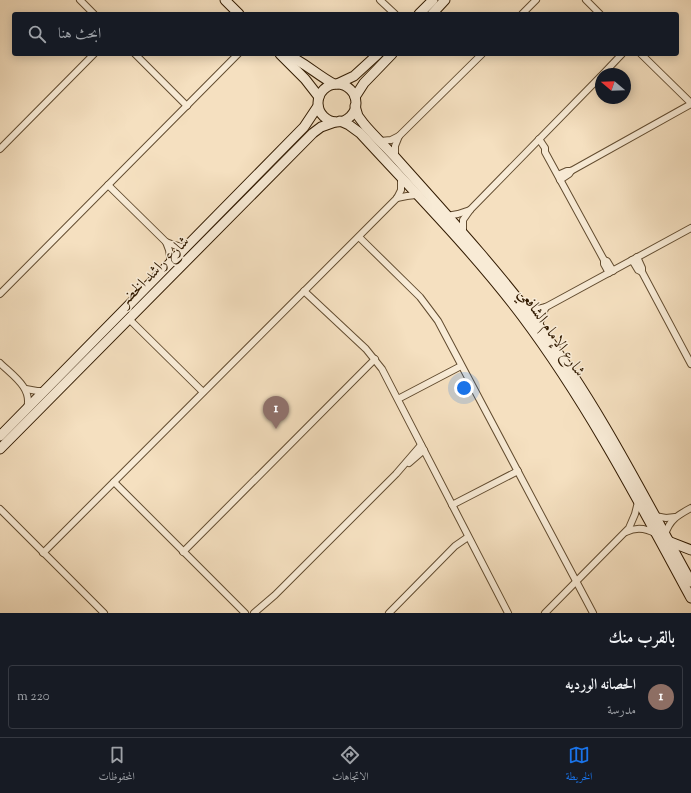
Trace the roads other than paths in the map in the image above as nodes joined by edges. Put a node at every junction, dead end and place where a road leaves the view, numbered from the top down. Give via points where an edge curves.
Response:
1 (80, 0) edge
2 (225, 0) edge
3 (380, 0) edge
4 (433, 0) edge
5 (445, 0) edge
6 (536, 0) edge
7 (586, 0) edge
8 (92, 12) edge
9 (237, 12) edge
10 (393, 12) edge
11 (421, 12) edge
12 (434, 12) edge
13 (524, 12) edge
14 (598, 12) edge
15 (92, 56) edge
16 (137, 56) edge
17 (236, 56) edge
18 (282, 56) edge
19 (289, 56) edge
20 (376, 56) edge
21 (390, 56) edge
22 (480, 56) edge
23 (620, 56) edge
24 (643, 56) edge
25 (609, 68) edge
26 (595, 82) edge
27 (335, 84) junction
28 (318, 102) junction
29 (355, 102) junction
30 (691, 104) edge
31 (187, 106) junction
32 (337, 121) junction
33 (399, 136) junction
34 (380, 141) junction
35 (537, 141) junction
36 (0, 149) edge
37 (395, 157) junction
38 (559, 178) junction
39 (401, 179) junction
40 (108, 185) junction
41 (416, 195) junction
42 (397, 198) junction
43 (470, 210) junction
44 (447, 216) junction
45 (691, 228) edge
46 (463, 233) junction
47 (359, 236) junction
48 (166, 242) junction
49 (186, 248) junction
50 (634, 259) junction
51 (171, 264) junction
52 (611, 272) junction
53 (304, 291) junction
54 (0, 294) edge
55 (546, 307) junction
56 (526, 309) junction
57 (129, 319) junction
58 (539, 326) junction
59 (375, 359) junction
60 (0, 363) edge
61 (691, 364) edge
62 (461, 366) junction
63 (26, 389) junction
64 (45, 391) junction
65 (203, 392) junction
66 (398, 399) junction
67 (27, 408) junction
68 (0, 436) edge
69 (422, 447) junction
70 (0, 449) edge
71 (518, 471) junction
72 (114, 482) junction
73 (638, 502) junction
74 (452, 505) junction
75 (691, 508) edge
76 (0, 510) edge
77 (655, 516) junction
78 (675, 517) junction
79 (624, 533) junction
80 (663, 536) junction
81 (468, 537) junction
82 (691, 550) edge
83 (43, 552) junction
84 (184, 552) junction
85 (577, 581) junction
86 (691, 582) edge
87 (275, 595) junction
88 (691, 598) edge
89 (104, 613) edge
90 (245, 613) edge
91 (254, 613) edge
92 (260, 613) edge
93 (389, 613) edge
94 (508, 613) edge
95 (545, 613) edge
96 (594, 613) edge

1 - 8 street
2 - 9 street
3 - 10 street
4 - 11 street
5 - 12 street
6 - 13 street
7 - 14 street
15 - 36 street
16 - 31 street
17 - 31 street
18 - 28 street via 305,79
19 - 27 street
20 - 27 street via 354,76
21 - 29 street via 364,83
22 - 33 street
23 - 25 street
24 - 30 street
26 - 35 street
27 - 28 street via 326,87
27 - 29 street via 350,89
28 - 32 street via 322,115
28 - 49 street, شارع راشد الخضر via 304,127
29 - 32 street via 350,116
29 - 34 street, شارع الإمام الشافعي via 361,120
30 - 38 street via 571,171 565,171
31 - 40 street
32 - 39 street, شارع الإمام الشافعي via 357,130
32 - 57 street, شارع راشد الخضر via 313,133
33 - 34 street
33 - 37 street
34 - 37 street, شارع الإمام الشافعي
35 - 38 street
35 - 43 street
37 - 44 street, شارع الإمام الشافعي
38 - 52 street via 604,264
39 - 41 street, شارع الإمام الشافعي
39 - 42 street via 401,190
40 - 48 street
40 - 54 street
41 - 42 street
41 - 73 street, شارع الإمام الشافعي via 485,270 540,341 588,415
42 - 47 street
43 - 44 street
43 - 46 street via 463,220
44 - 46 street, شارع الإمام الشافعي
45 - 50 street
46 - 56 street, شارع الإمام الشافعي
47 - 53 street
47 - 62 street via 426,305 438,321
48 - 49 street
48 - 51 street
49 - 51 street, شارع راشد الخضر
50 - 52 street
50 - 61 street
51 - 64 street, شارع راشد الخضر
52 - 55 street
53 - 59 street
53 - 65 street
55 - 56 street
55 - 58 street
56 - 58 street, شارع الإمام الشافعي
57 - 65 street
57 - 70 street, شارع راشد الخضر
58 - 77 street, شارع الإمام الشافعي via 596,411
59 - 66 street
59 - 84 street
60 - 63 street
62 - 66 street
62 - 71 street
63 - 64 street
63 - 67 street via 29,396
64 - 67 street, شارع راشد الخضر
65 - 72 street
66 - 69 street
67 - 68 street, شارع راشد الخضر
69 - 74 street
69 - 87 street
71 - 74 street
71 - 85 street
72 - 83 street
72 - 84 street
73 - 79 street via 632,522
73 - 80 street, شارع الإمام الشافعي
74 - 81 street
75 - 78 street
76 - 83 street
77 - 78 street
77 - 80 street, شارع الإمام الشافعي
78 - 80 street
79 - 80 street via 643,529
79 - 85 street
80 - 82 street
80 - 86 street, شارع الإمام الشافعي
80 - 88 street, شارع الإمام الشافعي
81 - 93 street via 455,546
81 - 94 street
83 - 89 street
84 - 90 street
85 - 95 street
85 - 96 street
87 - 91 street
87 - 92 street

